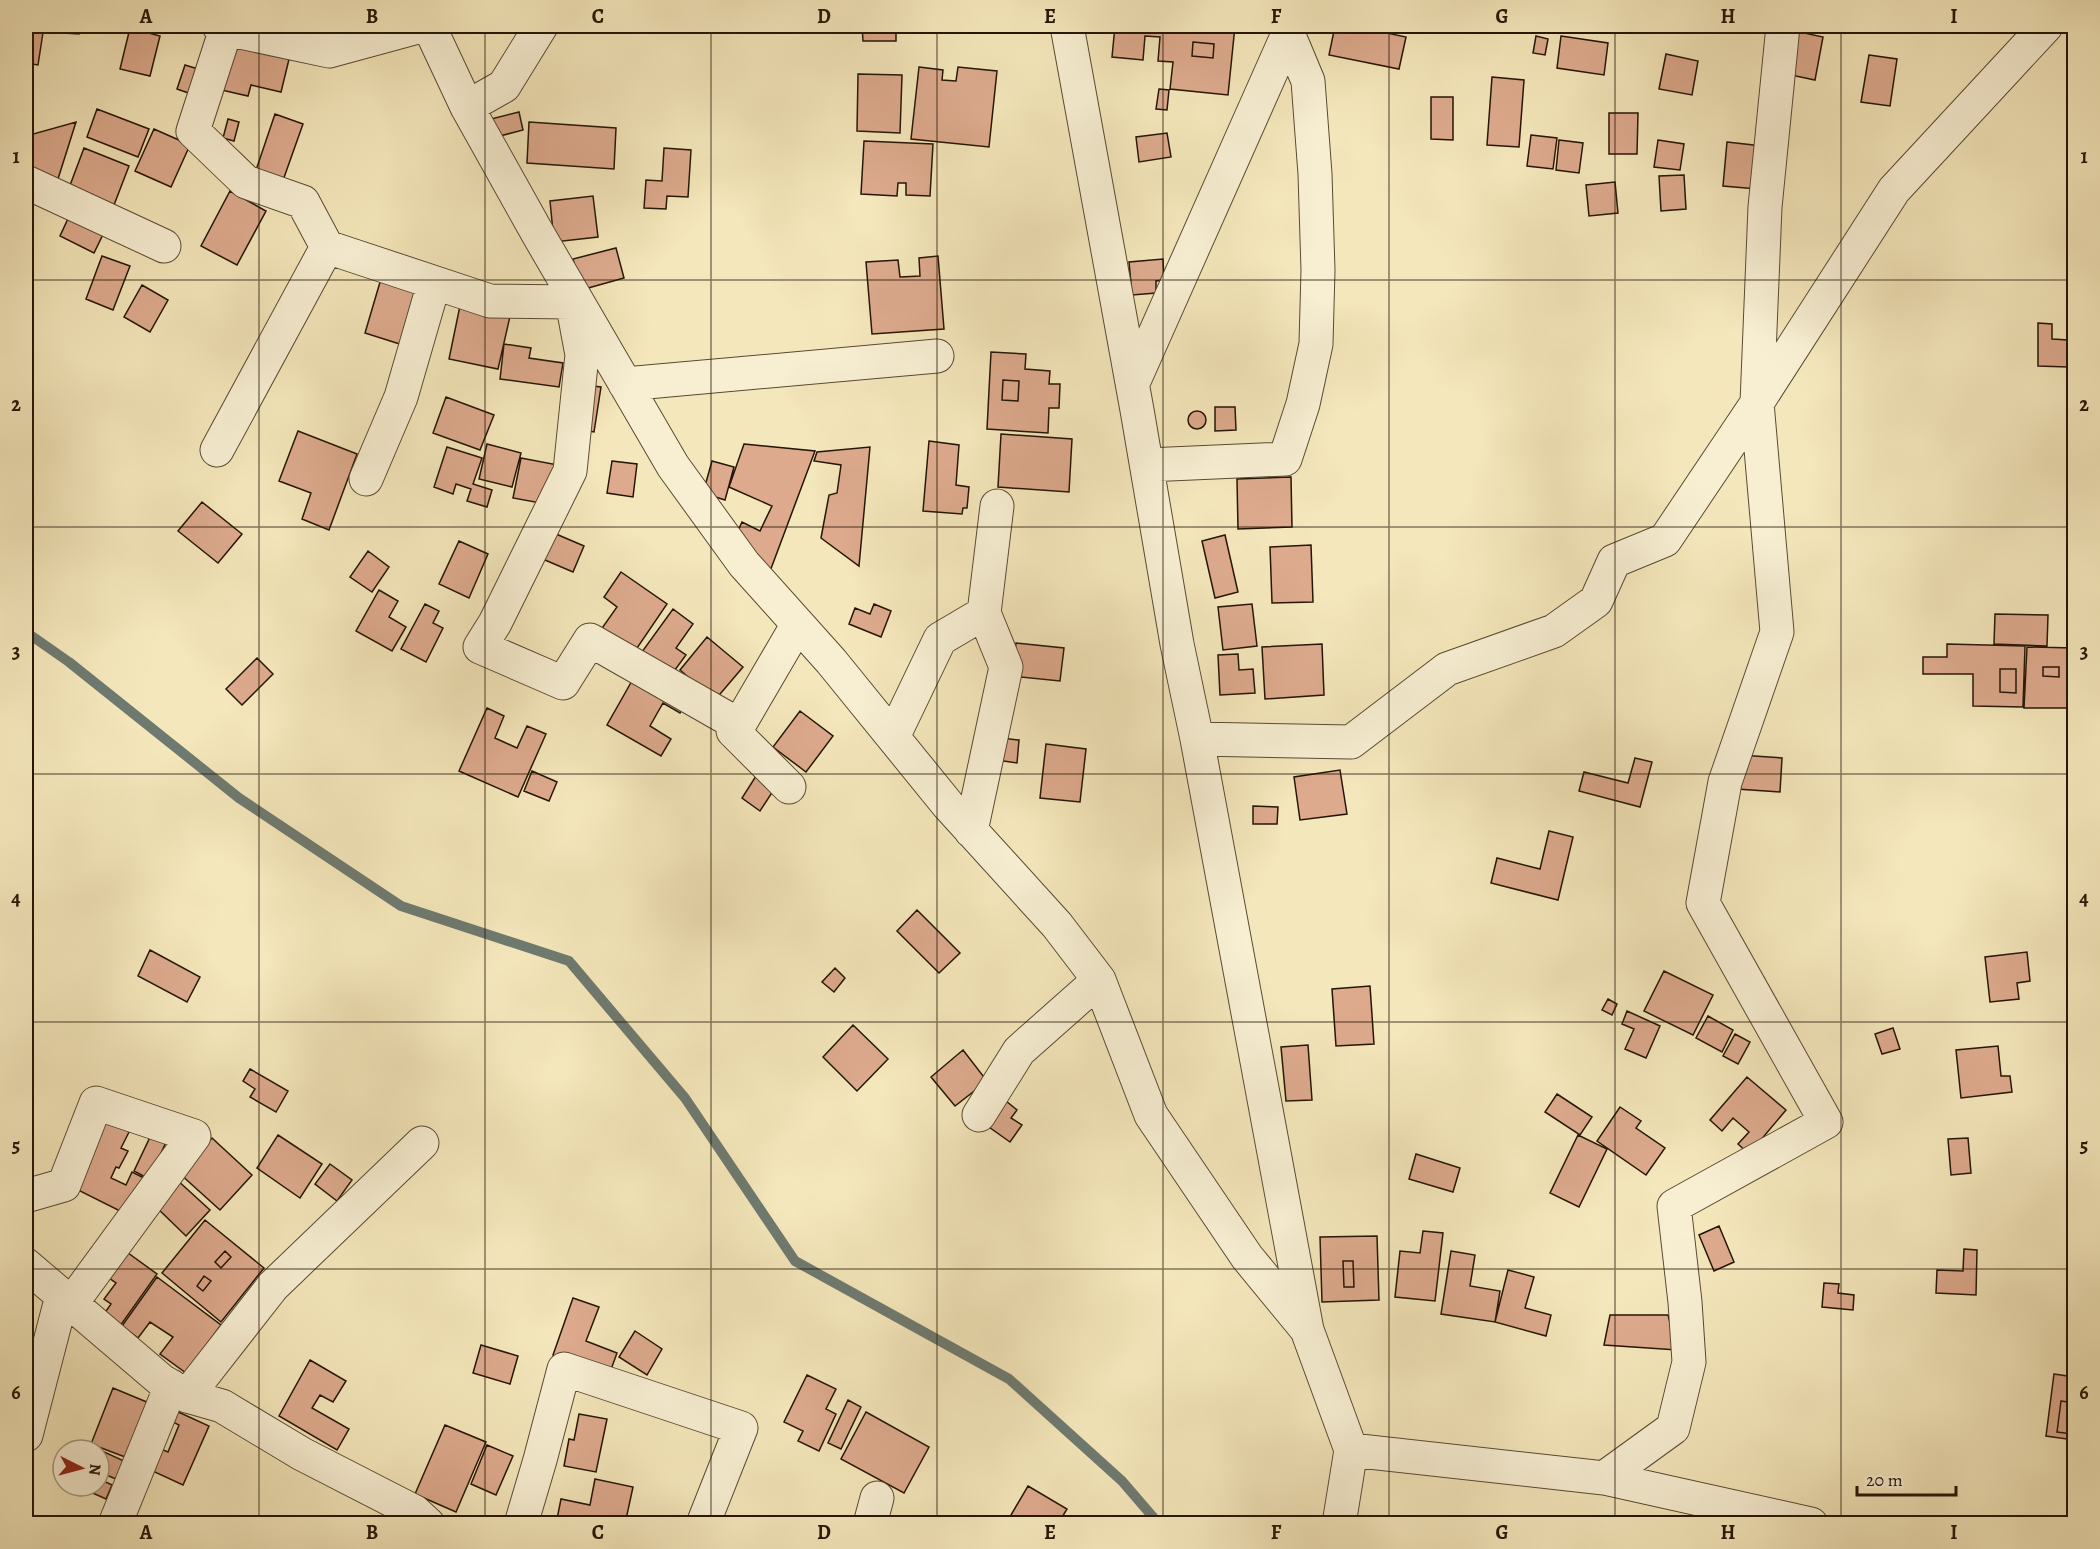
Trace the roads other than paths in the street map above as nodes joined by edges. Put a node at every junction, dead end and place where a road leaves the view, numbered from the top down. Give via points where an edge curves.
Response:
1 (421, 26) edge
2 (429, 26) edge
3 (541, 26) edge
4 (1067, 26) edge
5 (1783, 26) edge
6 (2046, 26) edge
7 (222, 27) edge
8 (1287, 30) edge
9 (467, 107) junction
10 (26, 182) edge
11 (164, 246) dead end
12 (327, 247) junction
13 (434, 283) junction
14 (570, 295) junction
15 (937, 356) dead end
16 (1133, 383) junction
17 (625, 384) junction
18 (1757, 403) junction
19 (217, 450) dead end
20 (1147, 465) junction
21 (366, 479) dead end
22 (997, 506) dead end
23 (984, 613) junction
24 (798, 624) junction
25 (739, 725) junction
26 (893, 737) junction
27 (1197, 739) junction
28 (789, 787) dead end
29 (971, 831) junction
30 (1099, 980) junction
31 (980, 1115) dead end
32 (422, 1143) dead end
33 (26, 1196) edge
34 (26, 1265) edge
35 (67, 1300) junction
36 (1307, 1330) junction
37 (36, 1360) edge
38 (179, 1391) junction
39 (26, 1435) edge
40 (1351, 1450) junction
41 (1604, 1478) junction
42 (115, 1524) edge
43 (428, 1524) edge
44 (521, 1524) edge
45 (703, 1524) edge
46 (1339, 1524) edge
47 (1811, 1524) edge

1 - 7 street via 329,51
2 - 9 street
3 - 9 street via 504,86
4 - 16 street
5 - 18 street via 1765,207
6 - 18 street via 1894,190
7 - 12 street via 193,131 246,182 303,202
8 - 16 street
8 - 20 street via 1308,81 1315,174 1316,344 1303,404 1285,459
9 - 14 street
10 - 11 street
12 - 13 street
12 - 19 street
13 - 14 street via 490,301
13 - 21 street via 401,397
14 - 17 street
14 - 25 street via 582,355 570,471 480,647 563,683 590,640
15 - 17 street
16 - 20 street
17 - 24 street via 680,475 744,564
18 - 27 street via 1665,540 1614,561 1596,601 1554,631 1447,669 1351,742
18 - 41 street via 1777,632 1725,782 1703,903 1827,1122 1674,1206 1689,1362 1673,1428
20 - 27 street
22 - 23 street
23 - 26 street via 940,639
23 - 29 street via 1006,667
24 - 25 street
24 - 26 street
25 - 28 street via 734,731
26 - 29 street
27 - 36 street
29 - 30 street via 1057,925
30 - 31 street via 1019,1052
30 - 36 street via 1151,1115 1247,1257
32 - 38 street via 273,1286
33 - 35 street via 64,1185 96,1103 194,1136
34 - 35 street
35 - 37 street
35 - 38 street
36 - 40 street
37 - 39 street
38 - 42 street
38 - 43 street via 222,1406 302,1454 415,1512
40 - 41 street
40 - 46 street
41 - 47 street
44 - 45 street via 564,1369 741,1428

